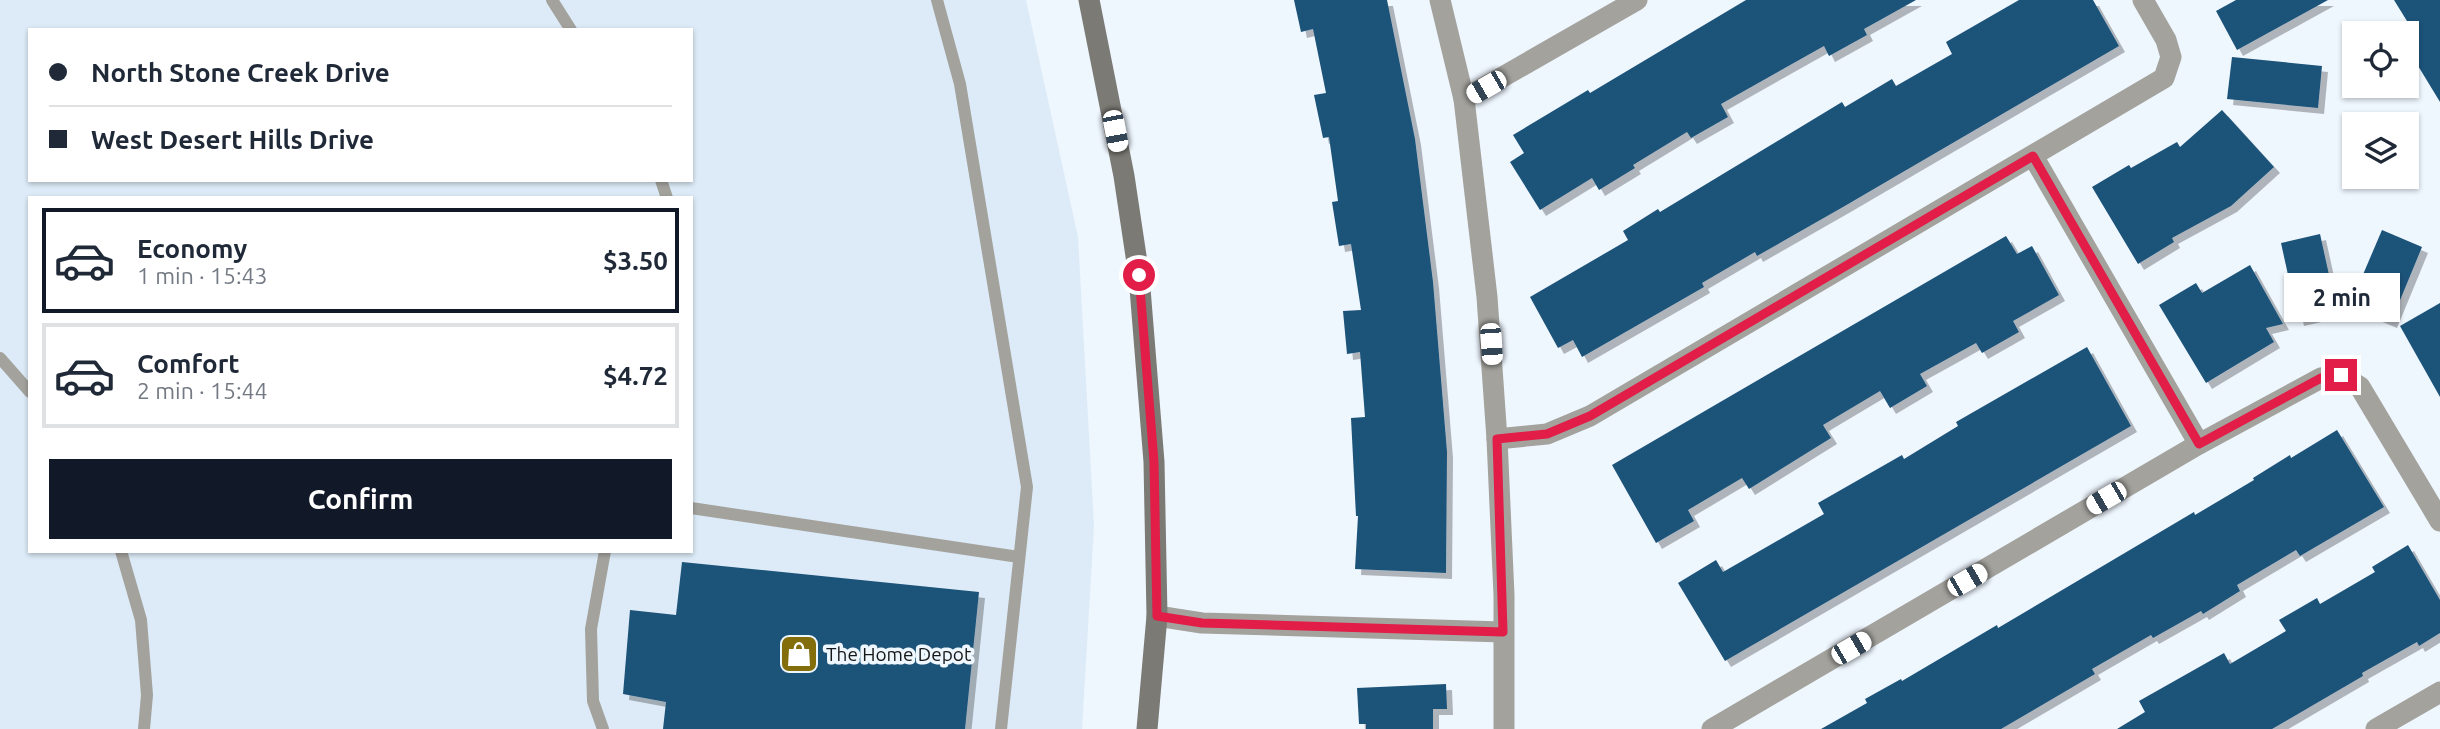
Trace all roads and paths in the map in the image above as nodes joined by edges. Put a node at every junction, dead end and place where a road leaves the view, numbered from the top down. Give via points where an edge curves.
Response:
1 (552, 0) edge
2 (937, 0) edge
3 (1089, 0) edge
4 (1440, 0) edge
5 (1637, 0) edge
6 (2143, 0) edge
7 (570, 28) edge
8 (1464, 99) junction
9 (2033, 156) junction
10 (0, 358) edge
11 (28, 390) edge
12 (1497, 439) junction
13 (2199, 444) junction
14 (693, 508) edge
15 (2437, 508) edge
16 (122, 553) edge
17 (605, 553) edge
18 (1019, 557) junction
19 (1157, 616) junction
20 (1503, 632) junction
21 (2440, 692) edge
22 (144, 729) edge
23 (603, 729) edge
24 (1001, 729) edge
25 (1147, 729) edge
26 (1504, 729) edge
27 (1712, 729) edge
28 (2376, 729) edge

1 - 7 lane
2 - 18 lane via 960,84 1027,487
3 - 19 street via 1139,275 1154,462
4 - 8 street
5 - 8 street
6 - 9 street via 2171,57 2164,78
8 - 12 street via 1487,297
9 - 12 street via 1590,416 1547,434
9 - 13 street
10 - 11 lane
12 - 20 street
13 - 15 street via 2321,378 2341,375 2360,387
13 - 27 street
14 - 18 lane
16 - 22 lane via 141,621 147,695
17 - 23 lane via 591,629 593,701
18 - 24 lane
19 - 20 street via 1202,623
19 - 25 street
20 - 26 street
21 - 28 street

